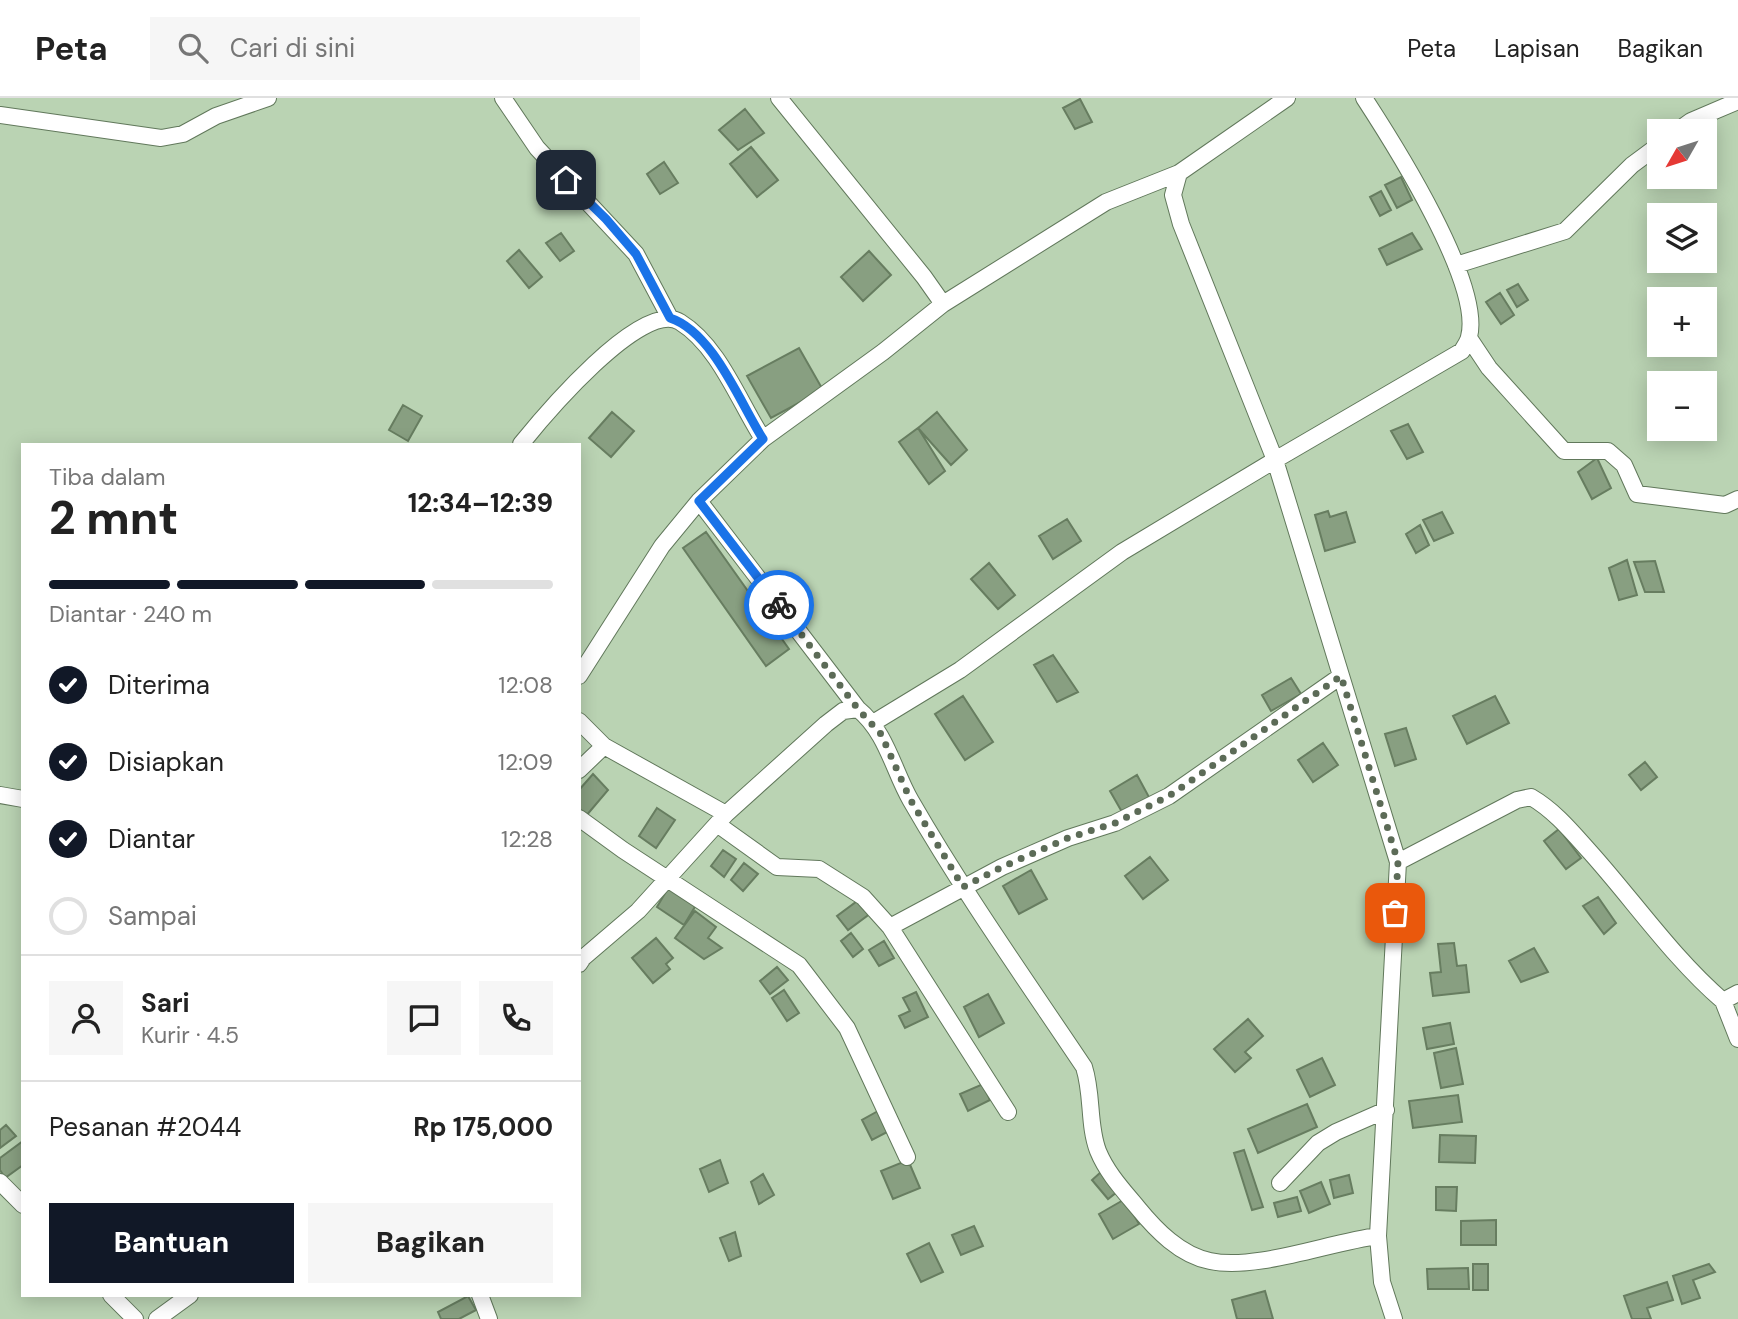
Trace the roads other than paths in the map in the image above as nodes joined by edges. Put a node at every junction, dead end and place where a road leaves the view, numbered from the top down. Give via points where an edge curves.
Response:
1 (268, 98) edge
2 (503, 98) edge
3 (779, 98) edge
4 (1287, 98) edge
5 (1364, 98) edge
6 (1738, 101) edge
7 (0, 115) edge
8 (1696, 119) edge
9 (1647, 154) edge
10 (1179, 173) junction
11 (1161, 179) junction
12 (1173, 195) junction
13 (1456, 265) junction
14 (943, 304) junction
15 (670, 318) junction
16 (1469, 338) junction
17 (763, 439) junction
18 (522, 443) edge
19 (1275, 460) junction
20 (1738, 499) edge
21 (699, 501) junction
22 (581, 673) edge
23 (1341, 676) junction
24 (858, 709) junction
25 (581, 723) edge
26 (873, 723) junction
27 (604, 746) junction
28 (581, 768) edge
29 (0, 795) edge
30 (21, 799) edge
31 (581, 819) edge
32 (722, 819) junction
33 (1398, 862) junction
34 (669, 879) junction
35 (963, 887) junction
36 (890, 927) junction
37 (581, 961) edge
38 (1738, 993) edge
39 (1723, 1001) junction
40 (1738, 1039) edge
41 (1386, 1110) junction
42 (1008, 1112) dead end
43 (907, 1157) dead end
44 (0, 1182) edge
45 (1280, 1183) dead end
46 (21, 1203) edge
47 (1378, 1236) junction
48 (113, 1297) edge
49 (187, 1297) edge
50 (481, 1297) edge
51 (135, 1319) edge
52 (157, 1319) edge
53 (489, 1319) edge
54 (1394, 1319) edge

1 - 7 street via 171,137 146,138
2 - 15 street via 537,148 636,254
3 - 14 street
4 - 10 street
5 - 13 street via 1405,160
6 - 8 street
9 - 13 street via 1564,231
10 - 11 street
10 - 12 street
11 - 12 street
11 - 14 street via 1106,202
12 - 19 street
13 - 16 street via 1471,318
14 - 17 street
15 - 17 street via 699,338
15 - 18 street via 611,349 562,395
16 - 19 street via 1462,351
16 - 20 street via 1489,368 1564,451 1608,451 1624,465 1637,494 1725,505
17 - 21 street
19 - 23 street
19 - 26 street via 1122,552 960,670
21 - 22 street via 662,545
21 - 24 street
23 - 33 street
23 - 35 street via 1169,796
24 - 26 street
24 - 32 street via 843,711 826,724
25 - 27 street
26 - 35 street via 910,799
27 - 28 street
27 - 32 street
29 - 30 street
31 - 34 street
32 - 34 street
32 - 36 street via 777,867 819,869 844,883
33 - 39 street via 1531,797 1565,824 1700,981
33 - 41 street
34 - 37 street
34 - 43 street via 799,965 847,1028
35 - 36 street
35 - 47 street via 1084,1067 1097,1149 1107,1170 1178,1248 1209,1261 1231,1263
36 - 42 street
38 - 39 street
39 - 40 street
41 - 45 street via 1318,1143
41 - 47 street
44 - 46 street
47 - 54 street via 1382,1282
48 - 51 street
49 - 52 street
50 - 53 street

